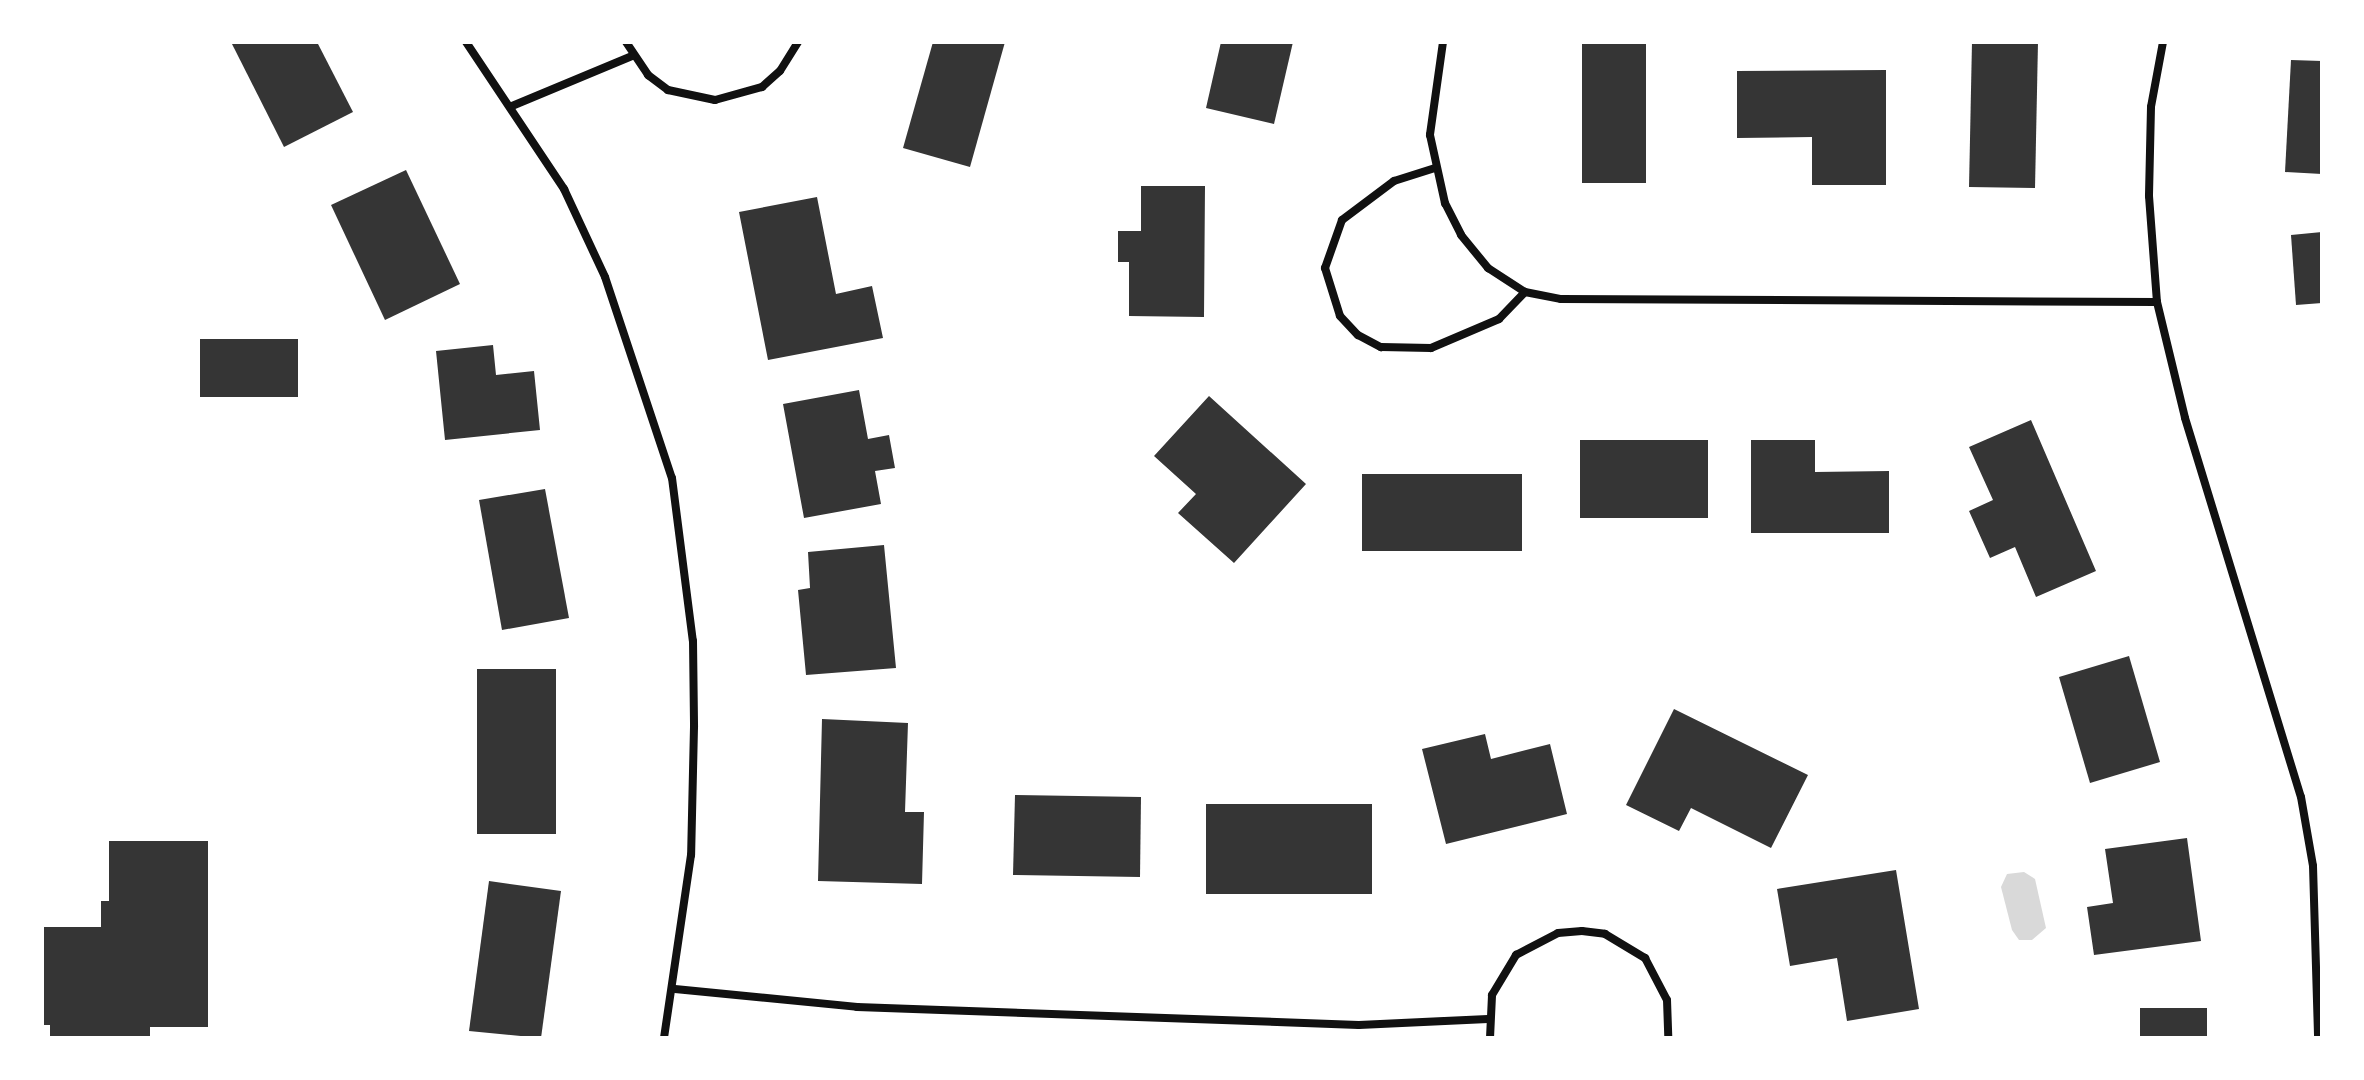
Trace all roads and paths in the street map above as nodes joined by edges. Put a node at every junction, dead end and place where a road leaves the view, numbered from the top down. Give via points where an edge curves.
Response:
1 (466, 42) edge
2 (626, 42) edge
3 (798, 42) edge
4 (1443, 42) edge
5 (2163, 42) edge
6 (632, 56) junction
7 (512, 106) junction
8 (1435, 168) junction
9 (1525, 292) junction
10 (2157, 302) junction
11 (675, 989) junction
12 (1488, 1019) junction
13 (664, 1038) edge
14 (1490, 1038) edge
15 (1668, 1038) edge
16 (2318, 1038) edge

1 - 7 street
2 - 6 street
3 - 6 street via 780,71 762,87 715,100 668,90
4 - 8 street via 1430,107
5 - 10 street via 2151,107 2149,196
6 - 7 street
7 - 11 street via 564,189 605,277 643,377 672,478 693,641 694,698 691,855
8 - 9 street via 1461,235 1488,268
8 - 9 street via 1394,181 1342,220 1325,268 1333,302 1358,335 1381,347 1406,351 1459,339 1499,319
9 - 10 street via 1561,299
10 - 16 street via 2185,418 2301,797 2313,866
11 - 12 street via 872,1008 1359,1025
11 - 13 street
12 - 14 street
12 - 15 street via 1492,995 1516,955 1558,933 1582,931 1605,934 1645,958 1667,1000

